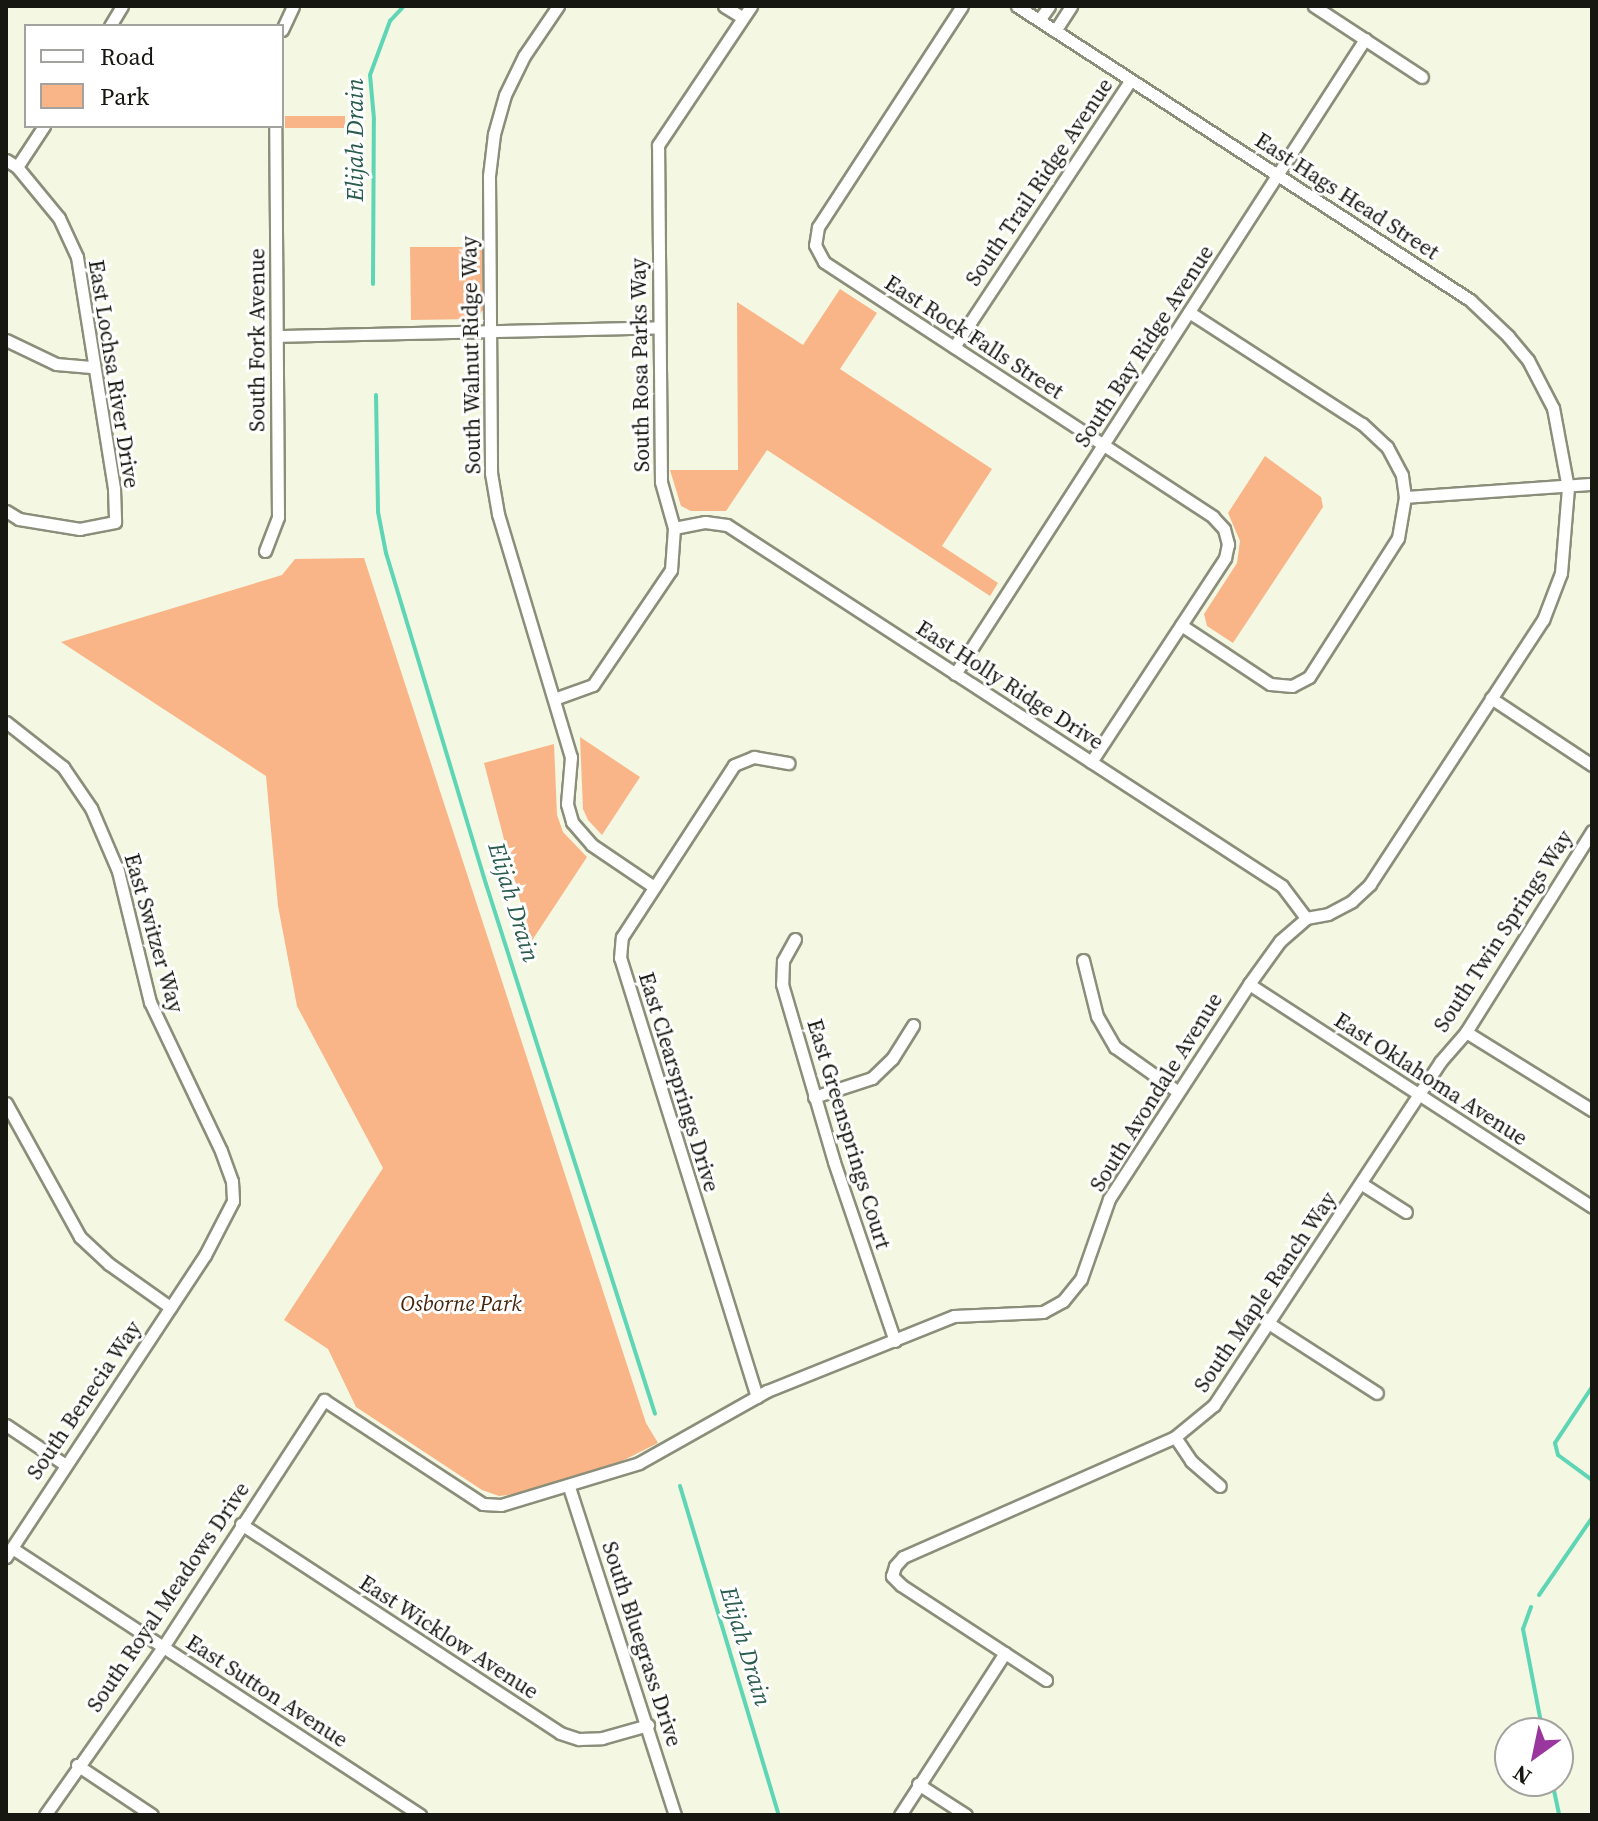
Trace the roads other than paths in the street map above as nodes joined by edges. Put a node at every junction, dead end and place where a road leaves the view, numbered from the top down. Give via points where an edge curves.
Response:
1 (122, 6) edge
2 (293, 6) edge
3 (558, 6) edge
4 (724, 6) edge
5 (751, 6) edge
6 (962, 6) edge
7 (1017, 6) edge
8 (1049, 6) edge
9 (1071, 6) edge
10 (1314, 6) edge
11 (743, 18) junction
12 (1039, 20) junction
13 (111, 24) edge
14 (284, 26) edge
15 (1055, 31) junction
16 (1365, 39) junction
17 (1422, 77) dead end
18 (1131, 80) junction
19 (43, 128) edge
20 (275, 128) edge
21 (6, 160) edge
22 (17, 167) junction
23 (1279, 175) junction
24 (1189, 312) junction
25 (659, 327) junction
26 (490, 329) junction
27 (277, 336) junction
28 (6, 340) edge
29 (954, 347) junction
30 (94, 367) junction
31 (1103, 446) junction
32 (1592, 484) edge
33 (1568, 488) junction
34 (1405, 497) junction
35 (6, 511) edge
36 (674, 528) junction
37 (265, 551) dead end
38 (1181, 625) junction
39 (955, 674) junction
40 (1491, 698) junction
41 (554, 699) junction
42 (6, 722) edge
43 (1091, 762) junction
44 (788, 763) dead end
45 (1592, 765) edge
46 (1592, 831) edge
47 (654, 887) junction
48 (1306, 918) junction
49 (795, 939) dead end
50 (1083, 960) dead end
51 (1249, 984) junction
52 (913, 1025) dead end
53 (1466, 1032) junction
54 (1177, 1091) junction
55 (1421, 1094) junction
56 (814, 1097) junction
57 (6, 1103) edge
58 (1592, 1110) edge
59 (1362, 1184) junction
60 (1592, 1207) edge
61 (1406, 1212) dead end
62 (170, 1307) junction
63 (1270, 1324) junction
64 (895, 1341) junction
65 (1377, 1393) dead end
66 (757, 1397) junction
67 (324, 1400) joint
68 (6, 1425) edge
69 (1175, 1437) junction
70 (64, 1464) junction
71 (1220, 1486) dead end
72 (569, 1487) junction
73 (241, 1524) junction
74 (9, 1552) edge
75 (163, 1647) junction
76 (1005, 1653) junction
77 (1046, 1680) dead end
78 (648, 1725) junction
79 (77, 1765) junction
80 (918, 1784) junction
81 (45, 1815) edge
82 (152, 1815) edge
83 (420, 1815) edge
84 (675, 1815) edge
85 (900, 1815) edge
86 (966, 1815) edge

1 - 13 street
2 - 14 street
3 - 26 street, South Walnut Ridge Way via 524,56 494,134 489,176
4 - 11 street
5 - 11 street, South Rosa Parks Way
6 - 29 street, East Rock Falls Street via 818,227 815,245 824,262
7 - 12 street, East Hags Head Street
8 - 12 street
9 - 15 street
10 - 16 street
11 - 25 street, South Rosa Parks Way via 658,145
12 - 15 street, East Hags Head Street
15 - 18 street, East Hags Head Street
16 - 17 street
16 - 23 street, South Bay Ridge Avenue
18 - 23 street, East Hags Head Street
18 - 29 street, South Trail Ridge Avenue
19 - 22 street
20 - 27 street, South Fork Avenue
21 - 22 street, East Lochsa River Drive
22 - 30 street, East Lochsa River Drive via 59,218 77,257
23 - 24 street, South Bay Ridge Avenue
23 - 33 street, East Hags Head Street via 1470,300 1508,336 1528,360 1553,408
24 - 31 street, South Bay Ridge Avenue
24 - 34 street via 1362,424 1387,447 1402,475
25 - 26 street
25 - 36 street, South Rosa Parks Way via 661,482
26 - 27 street
26 - 41 street, South Walnut Ridge Way via 495,500
27 - 37 street, South Fork Avenue via 278,517
28 - 30 street via 56,364
29 - 31 street, East Rock Falls Street
30 - 35 street, East Lochsa River Drive via 115,522 80,529 19,519
31 - 38 street, East Rock Falls Street via 1224,529 1225,558
31 - 39 street, South Bay Ridge Avenue
32 - 33 street
33 - 34 street
33 - 40 street, South Avondale Avenue via 1561,573 1543,620
34 - 38 street via 1398,538 1309,677 1292,686 1270,684
36 - 39 street, East Holly Ridge Drive via 705,522 727,525
36 - 41 street, South Rosa Parks Way via 671,570 593,685
38 - 43 street
39 - 43 street, East Holly Ridge Drive
40 - 45 street
40 - 48 street, South Avondale Avenue via 1370,884 1328,914
41 - 47 street, South Walnut Ridge Way via 571,757 567,804 572,822 592,845
42 - 62 street, East Switzer Way via 63,767 91,808 118,871 150,1002 232,1181 233,1201 225,1221
43 - 48 street, East Holly Ridge Drive via 1282,886
44 - 47 street, East Clearsprings Drive via 754,757 734,765
46 - 53 street, South Twin Springs Way
47 - 66 street, East Clearsprings Drive via 622,937 620,958
48 - 51 street, South Avondale Avenue via 1280,941
49 - 56 street, East Greensprings Court via 783,961 782,984
50 - 54 street via 1097,1016 1115,1047
51 - 54 street, South Avondale Avenue
51 - 55 street, East Oklahoma Avenue
52 - 56 street via 892,1059 872,1078
53 - 55 street, South Twin Springs Way
53 - 58 street
54 - 64 street, South Avondale Avenue via 1109,1199 1081,1279 1063,1301 1043,1312 954,1316
55 - 59 street, South Maple Ranch Way
55 - 60 street, East Oklahoma Avenue
56 - 64 street, East Greensprings Court
57 - 62 street via 80,1237
59 - 61 street
59 - 63 street, South Maple Ranch Way
62 - 70 street, South Benecia Way
63 - 65 street
63 - 69 street, South Maple Ranch Way via 1214,1405
64 - 66 street, South Avondale Avenue
66 - 72 street, South Avondale Avenue via 639,1463
67 - 72 street, South Avondale Avenue via 483,1504 501,1505
67 - 73 street, South Royal Meadows Drive
68 - 70 street
69 - 71 street via 1191,1461
69 - 76 street, South Maple Ranch Way via 903,1557 892,1576
70 - 74 street, South Benecia Way
72 - 78 street, South Bluegrass Drive
73 - 75 street, South Royal Meadows Drive
73 - 78 street, East Wicklow Avenue via 560,1733 602,1738
74 - 75 street, East Sutton Avenue
75 - 79 street, South Royal Meadows Drive
75 - 83 street, East Sutton Avenue
76 - 77 street
76 - 80 street
78 - 84 street, South Bluegrass Drive
79 - 81 street, South Royal Meadows Drive
79 - 82 street
80 - 85 street
80 - 86 street

